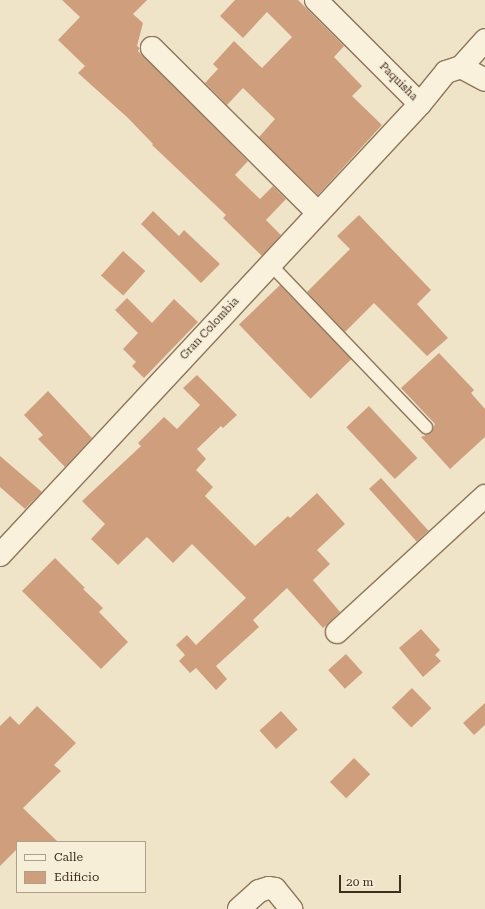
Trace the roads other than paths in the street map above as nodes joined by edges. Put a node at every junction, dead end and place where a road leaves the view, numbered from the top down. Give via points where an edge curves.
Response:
1 (316, 0) edge
2 (485, 40) edge
3 (152, 48) dead end
4 (461, 67) junction
5 (485, 80) edge
6 (420, 104) junction
7 (318, 213) junction
8 (270, 264) junction
9 (426, 427) dead end
10 (485, 496) edge
11 (0, 555) edge
12 (337, 632) dead end
13 (239, 909) edge
14 (291, 909) edge

1 - 6 street, Paquisha
2 - 4 street
3 - 7 street
4 - 5 street
4 - 6 street, Paquisha via 446,72
6 - 7 street, Gran Colombia
7 - 8 street, Gran Colombia
8 - 9 lane
8 - 11 street, Gran Colombia
10 - 12 street
13 - 14 street via 259,891 269,888 275,890

